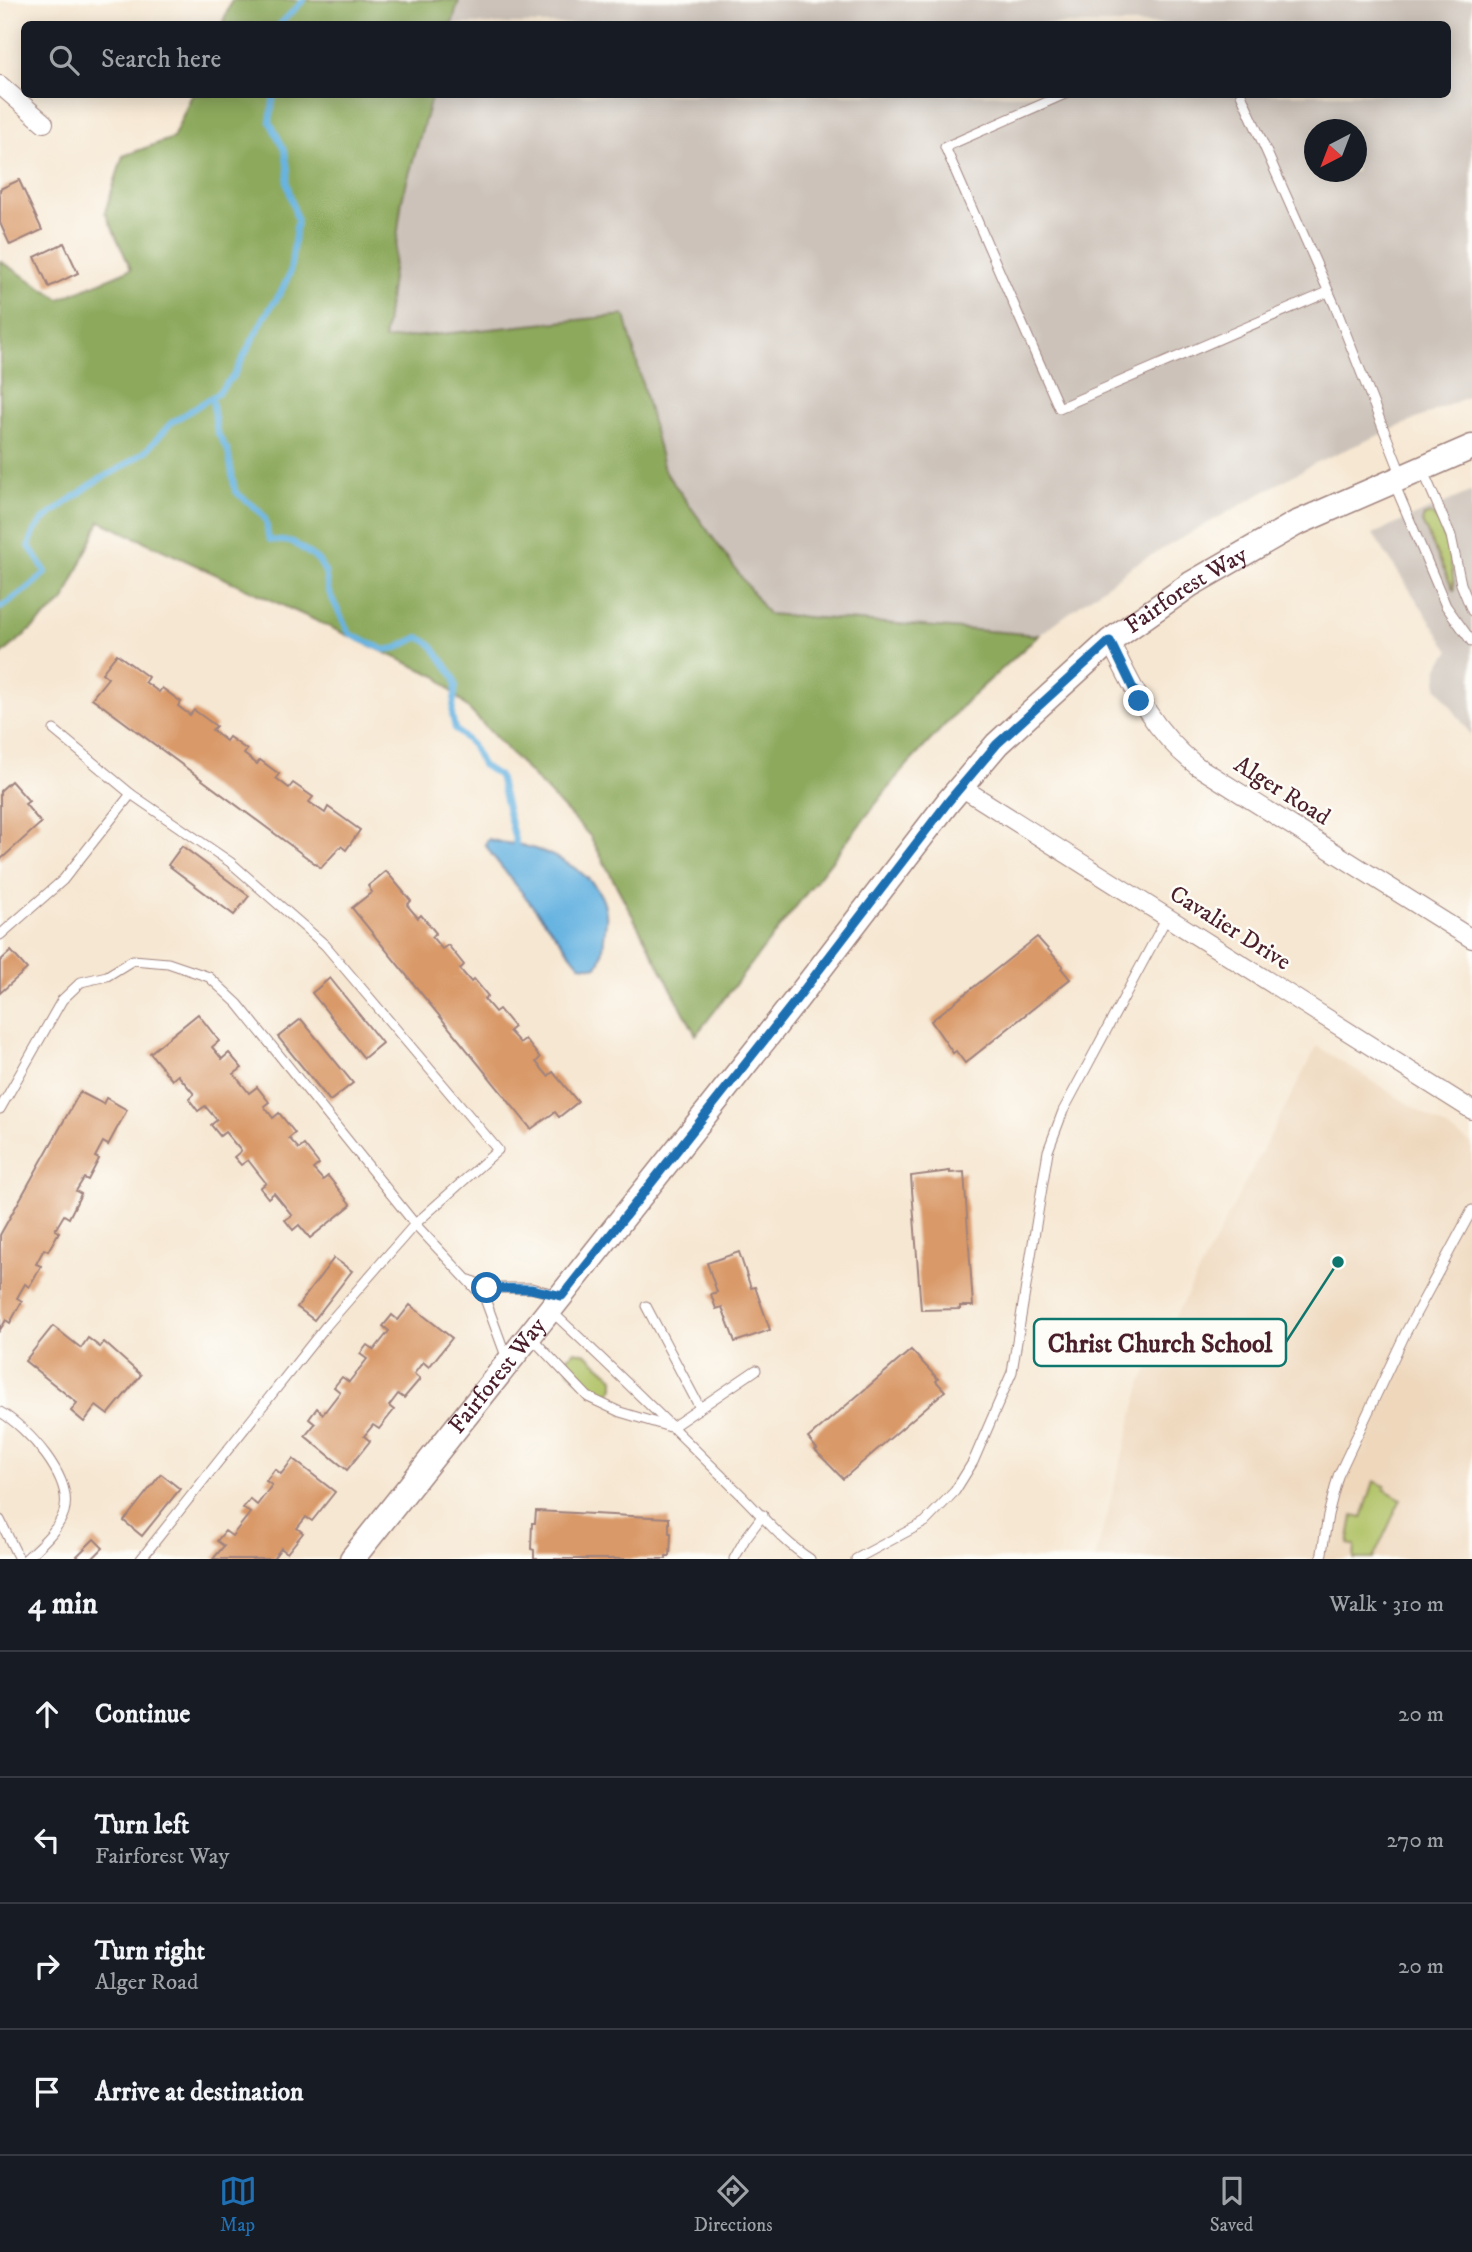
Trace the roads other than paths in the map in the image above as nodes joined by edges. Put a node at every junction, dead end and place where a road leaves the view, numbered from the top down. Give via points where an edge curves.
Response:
1 (0, 85) edge
2 (1056, 98) edge
3 (1243, 98) edge
4 (44, 123) dead end
5 (1328, 292) junction
6 (1472, 447) edge
7 (1406, 476) junction
8 (1472, 611) edge
9 (1110, 641) junction
10 (1472, 642) edge
11 (54, 730) dead end
12 (961, 787) junction
13 (131, 794) junction
14 (1167, 917) junction
15 (0, 935) edge
16 (1472, 939) edge
17 (0, 1109) edge
18 (1472, 1110) edge
19 (1472, 1210) edge
20 (415, 1224) junction
21 (465, 1278) junction
22 (556, 1303) junction
23 (646, 1306) dead end
24 (529, 1335) junction
25 (508, 1363) junction
26 (755, 1370) dead end
27 (700, 1408) junction
28 (0, 1412) edge
29 (672, 1427) junction
30 (763, 1516) junction
31 (0, 1520) edge
32 (19, 1559) edge
33 (26, 1559) edge
34 (141, 1559) edge
35 (352, 1559) edge
36 (734, 1559) edge
37 (810, 1559) edge
38 (856, 1559) edge
39 (1321, 1559) edge

1 - 4 street
2 - 5 lane via 945,147 1059,408
3 - 5 lane
5 - 7 lane
6 - 7 main road, Fairforest Way
7 - 8 lane via 1451,536
7 - 9 main road, Fairforest Way via 1295,524 1230,560
7 - 10 lane via 1446,606
9 - 12 main road, Fairforest Way via 997,744
9 - 16 street, Alger Road via 1139,701 1173,747
11 - 13 lane
12 - 14 street, Cavalier Drive
12 - 22 main road, Fairforest Way
13 - 15 lane via 63,880
13 - 20 lane via 230,862 325,945 498,1150
14 - 18 street, Cavalier Drive
14 - 38 lane via 1063,1111 1048,1152 1012,1372 973,1462 955,1491 925,1522
17 - 20 lane via 62,1000 81,982 107,975 133,960 168,963 209,977 238,1004
19 - 39 lane via 1406,1332 1338,1476
20 - 21 lane
20 - 34 lane via 326,1325
21 - 22 lane via 487,1288 531,1289
21 - 25 lane via 485,1299
22 - 24 main road, Fairforest Way
22 - 29 lane
23 - 27 lane
24 - 25 main road, Fairforest Way
24 - 29 lane via 588,1397
25 - 35 main road, Fairforest Way
26 - 27 lane
27 - 29 lane
28 - 33 lane via 16,1421 40,1446 65,1489 64,1512 48,1538
29 - 30 lane
30 - 36 lane
30 - 37 lane
31 - 32 lane

